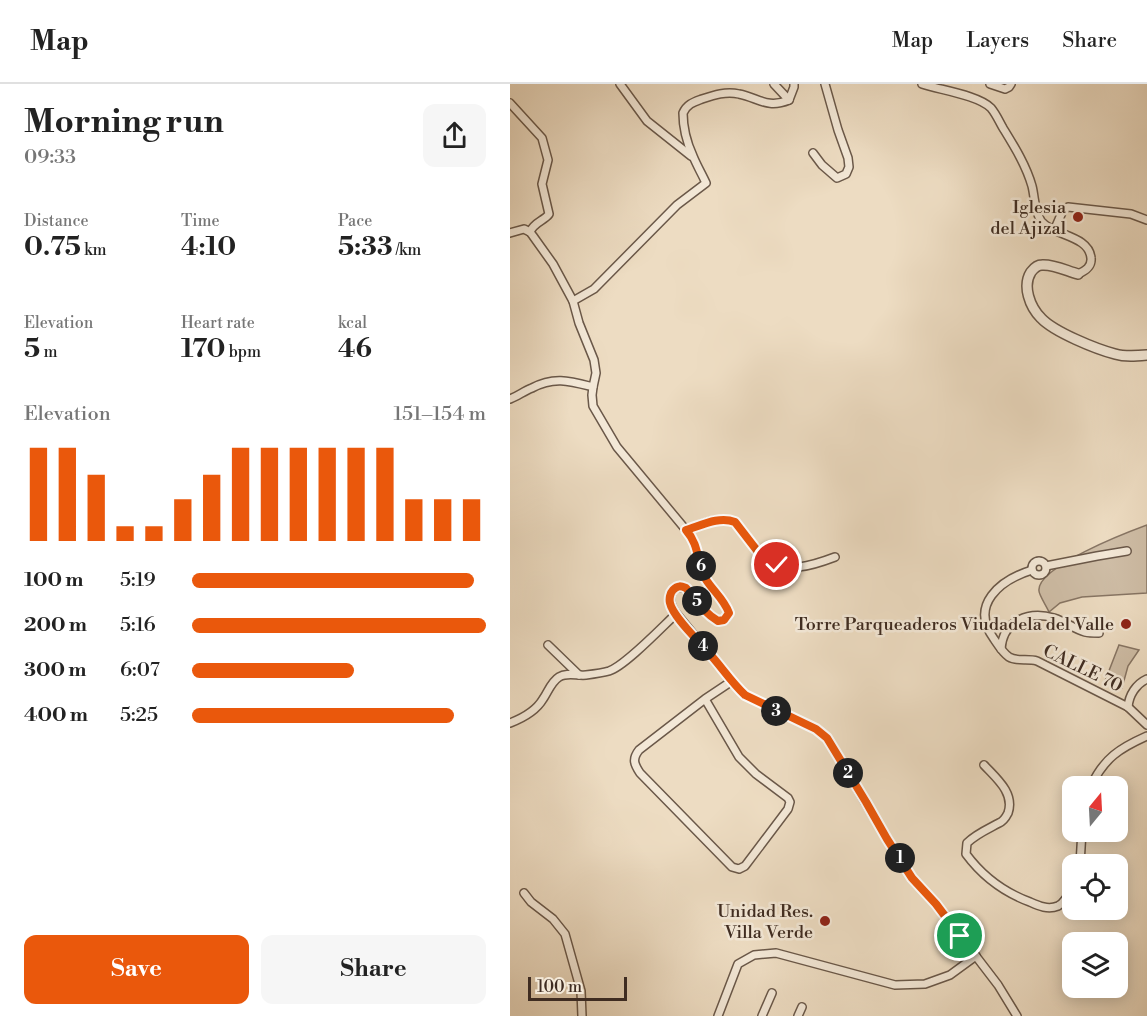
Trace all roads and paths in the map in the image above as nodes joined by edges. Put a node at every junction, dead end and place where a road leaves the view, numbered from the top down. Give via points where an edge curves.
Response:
1 (620, 84) edge
2 (774, 84) edge
3 (794, 84) edge
4 (825, 84) edge
5 (922, 84) edge
6 (990, 84) edge
7 (1011, 84) edge
8 (954, 88) edge
9 (789, 100) junction
10 (510, 103) edge
11 (813, 153) dead end
12 (693, 158) junction
13 (1147, 220) edge
14 (1054, 231) junction
15 (530, 232) junction
16 (510, 233) edge
17 (1078, 274) joint
18 (573, 301) junction
19 (1147, 355) edge
20 (593, 387) junction
21 (510, 399) edge
22 (686, 530) junction
23 (1127, 551) dead end
24 (835, 557) dead end
25 (676, 614) junction
26 (1099, 633) dead end
27 (548, 645) dead end
28 (1001, 649) junction
29 (579, 675) junction
30 (1147, 678) edge
31 (732, 681) junction
32 (705, 699) junction
33 (1128, 707) junction
34 (510, 723) edge
35 (1147, 725) edge
36 (1147, 736) edge
37 (984, 765) dead end
38 (1096, 776) edge
39 (524, 893) dead end
40 (1062, 902) edge
41 (976, 956) junction
42 (772, 993) dead end
43 (802, 1007) dead end
44 (721, 1015) edge
45 (582, 1016) edge
46 (762, 1016) edge
47 (798, 1016) edge
48 (1017, 1016) edge

1 - 12 street via 647,121
2 - 9 street
3 - 9 street
4 - 11 street via 848,158 846,174 837,178
5 - 8 street
6 - 7 street via 1005,89
8 - 14 street via 986,104 996,115 1029,176 1040,219
9 - 12 street via 768,104 727,93 687,106 683,117
10 - 15 street via 542,138 548,160 542,184 549,214
12 - 18 street via 706,183 677,205 594,289
13 - 14 street via 1131,214 1068,207
14 - 17 street via 1083,244 1091,254 1092,263
15 - 16 street via 524,229
15 - 18 street via 554,264
17 - 19 street via 1039,265 1033,269 1027,290 1041,319 1057,330 1115,354
18 - 20 street via 594,360
20 - 21 street via 561,379 534,386
20 - 22 street via 593,406 617,447
22 - 24 street via 720,520 735,522 762,557 777,565 812,566
22 - 25 street via 696,545 703,575 729,613 718,621 683,586 670,594 669,602
23 - 28 street via 1046,566 1041,575 1032,570 1002,584 985,613 992,637
25 - 29 street via 619,667
25 - 31 street
26 - 28 street via 1036,616 1011,624
27 - 29 street
28 - 33 street, CALLE 70 via 1015,659 1037,661
29 - 34 street via 557,678 534,710
30 - 33 street via 1135,688
31 - 32 street
31 - 41 street via 745,695 827,738 912,878
32 - 32 street via 744,763 790,802 741,869 732,867 640,773 634,762 639,750
33 - 35 street, CALLE 70
36 - 38 street via 1109,758
37 - 40 street via 1006,790 1009,807 1002,822 970,840 966,854 999,888 1043,907 1052,908
39 - 45 street via 565,934 580,991
41 - 44 street via 950,975 926,984 895,985 776,953 754,955 738,964
41 - 48 street
42 - 46 street
43 - 47 street

